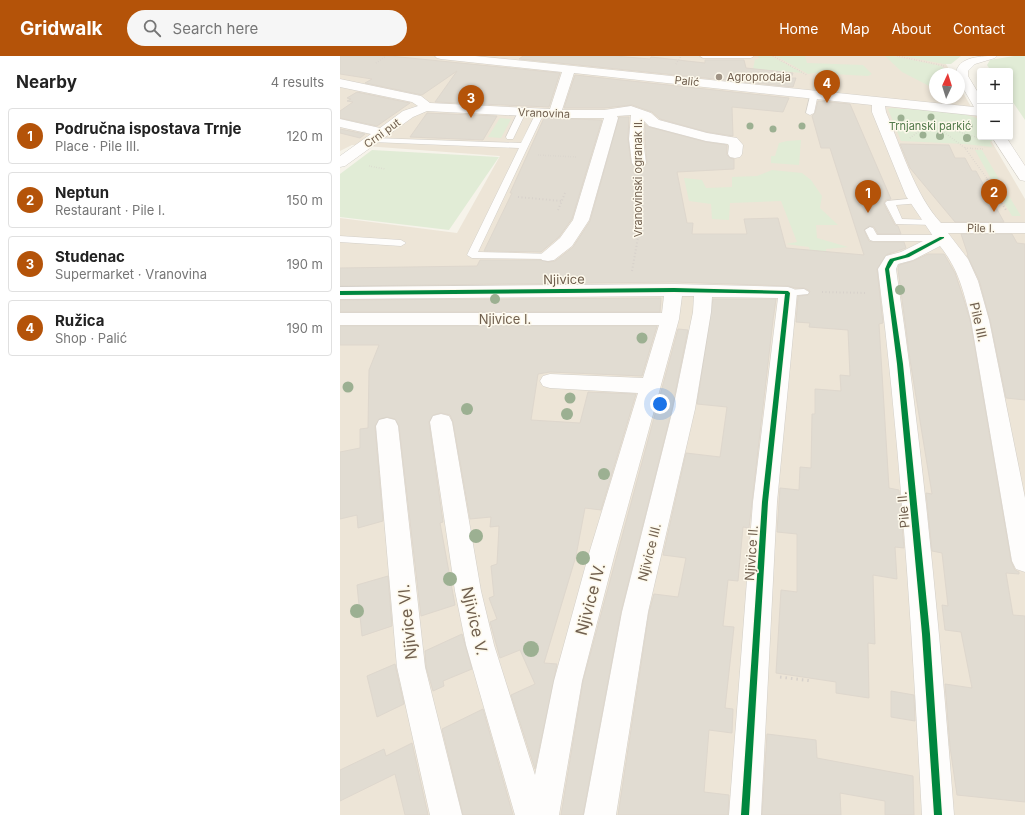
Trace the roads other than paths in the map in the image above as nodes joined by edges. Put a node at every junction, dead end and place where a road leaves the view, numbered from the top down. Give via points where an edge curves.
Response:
1 (441, 56) edge
2 (704, 56) edge
3 (751, 56) edge
4 (991, 56) edge
5 (570, 69) junction
6 (340, 83) edge
7 (814, 94) junction
8 (878, 102) junction
9 (978, 104) edge
10 (426, 107) junction
11 (522, 112) junction
12 (977, 112) edge
13 (540, 113) junction
14 (555, 113) junction
15 (609, 113) junction
16 (638, 113) junction
17 (810, 113) dead end
18 (340, 123) edge
19 (378, 136) junction
20 (510, 137) dead end
21 (1001, 140) edge
22 (523, 146) junction
23 (735, 154) dead end
24 (340, 163) edge
25 (639, 163) road end
26 (1025, 177) edge
27 (918, 201) junction
28 (1025, 228) edge
29 (870, 230) dead end
30 (937, 230) junction
31 (340, 239) edge
32 (401, 243) dead end
33 (548, 256) joint
34 (674, 290) junction
35 (704, 290) junction
36 (796, 292) joint
37 (340, 293) edge
38 (340, 319) edge
39 (670, 319) junction
40 (550, 381) dead end
41 (651, 386) junction
42 (441, 422) dead end
43 (387, 426) dead end
44 (1025, 561) edge
45 (446, 815) edge
46 (531, 815) edge
47 (543, 815) edge
48 (600, 815) edge
49 (745, 815) edge
50 (938, 815) edge

1 - 5 street, Palić
2 - 3 lane
4 - 9 street via 969,63 961,72
5 - 7 street, Palić
5 - 14 street
6 - 10 street, Vranovina via 416,99
7 - 8 street, Palić
7 - 17 lane
8 - 12 street, Palić
8 - 27 street, Pile III. via 891,142
10 - 11 street, Vranovina
10 - 19 street, Crni put via 408,114
11 - 13 street, Vranovina
11 - 20 lane
13 - 14 street, Vranovina
13 - 22 lane
14 - 15 street, Vranovina
15 - 16 street, Vranovina via 631,110
15 - 33 street via 611,118 581,220 566,242
16 - 23 street, Vranovina via 658,125 706,137 732,140 736,145
16 - 25 street, Vranovinski ogranak II. via 636,139
18 - 19 street
19 - 22 lane
19 - 24 street, Crni put
21 - 26 street
22 - 33 lane via 472,255
27 - 30 street, Pile III.
27 - 30 lane via 890,203 899,222
28 - 30 street, Pile I.
29 - 30 lane via 873,238
30 - 44 street, Pile III. via 959,259 969,281 980,320
30 - 50 street, Pile II. via 908,256 890,262 887,269 900,364 926,634
31 - 32 lane
34 - 35 street, Njivice
34 - 37 street, Njivice
34 - 39 street, Njivice IV.
35 - 36 street, Njivice
35 - 48 street, Njivice III. via 684,409 635,612
36 - 49 street, Njivice II. via 765,502
38 - 39 street, Njivice I.
39 - 41 street, Njivice IV.
40 - 41 street
41 - 47 street, Njivice IV. via 568,681
42 - 46 street, Njivice V. via 468,591 480,645
43 - 45 street, Njivice VI. via 411,667

